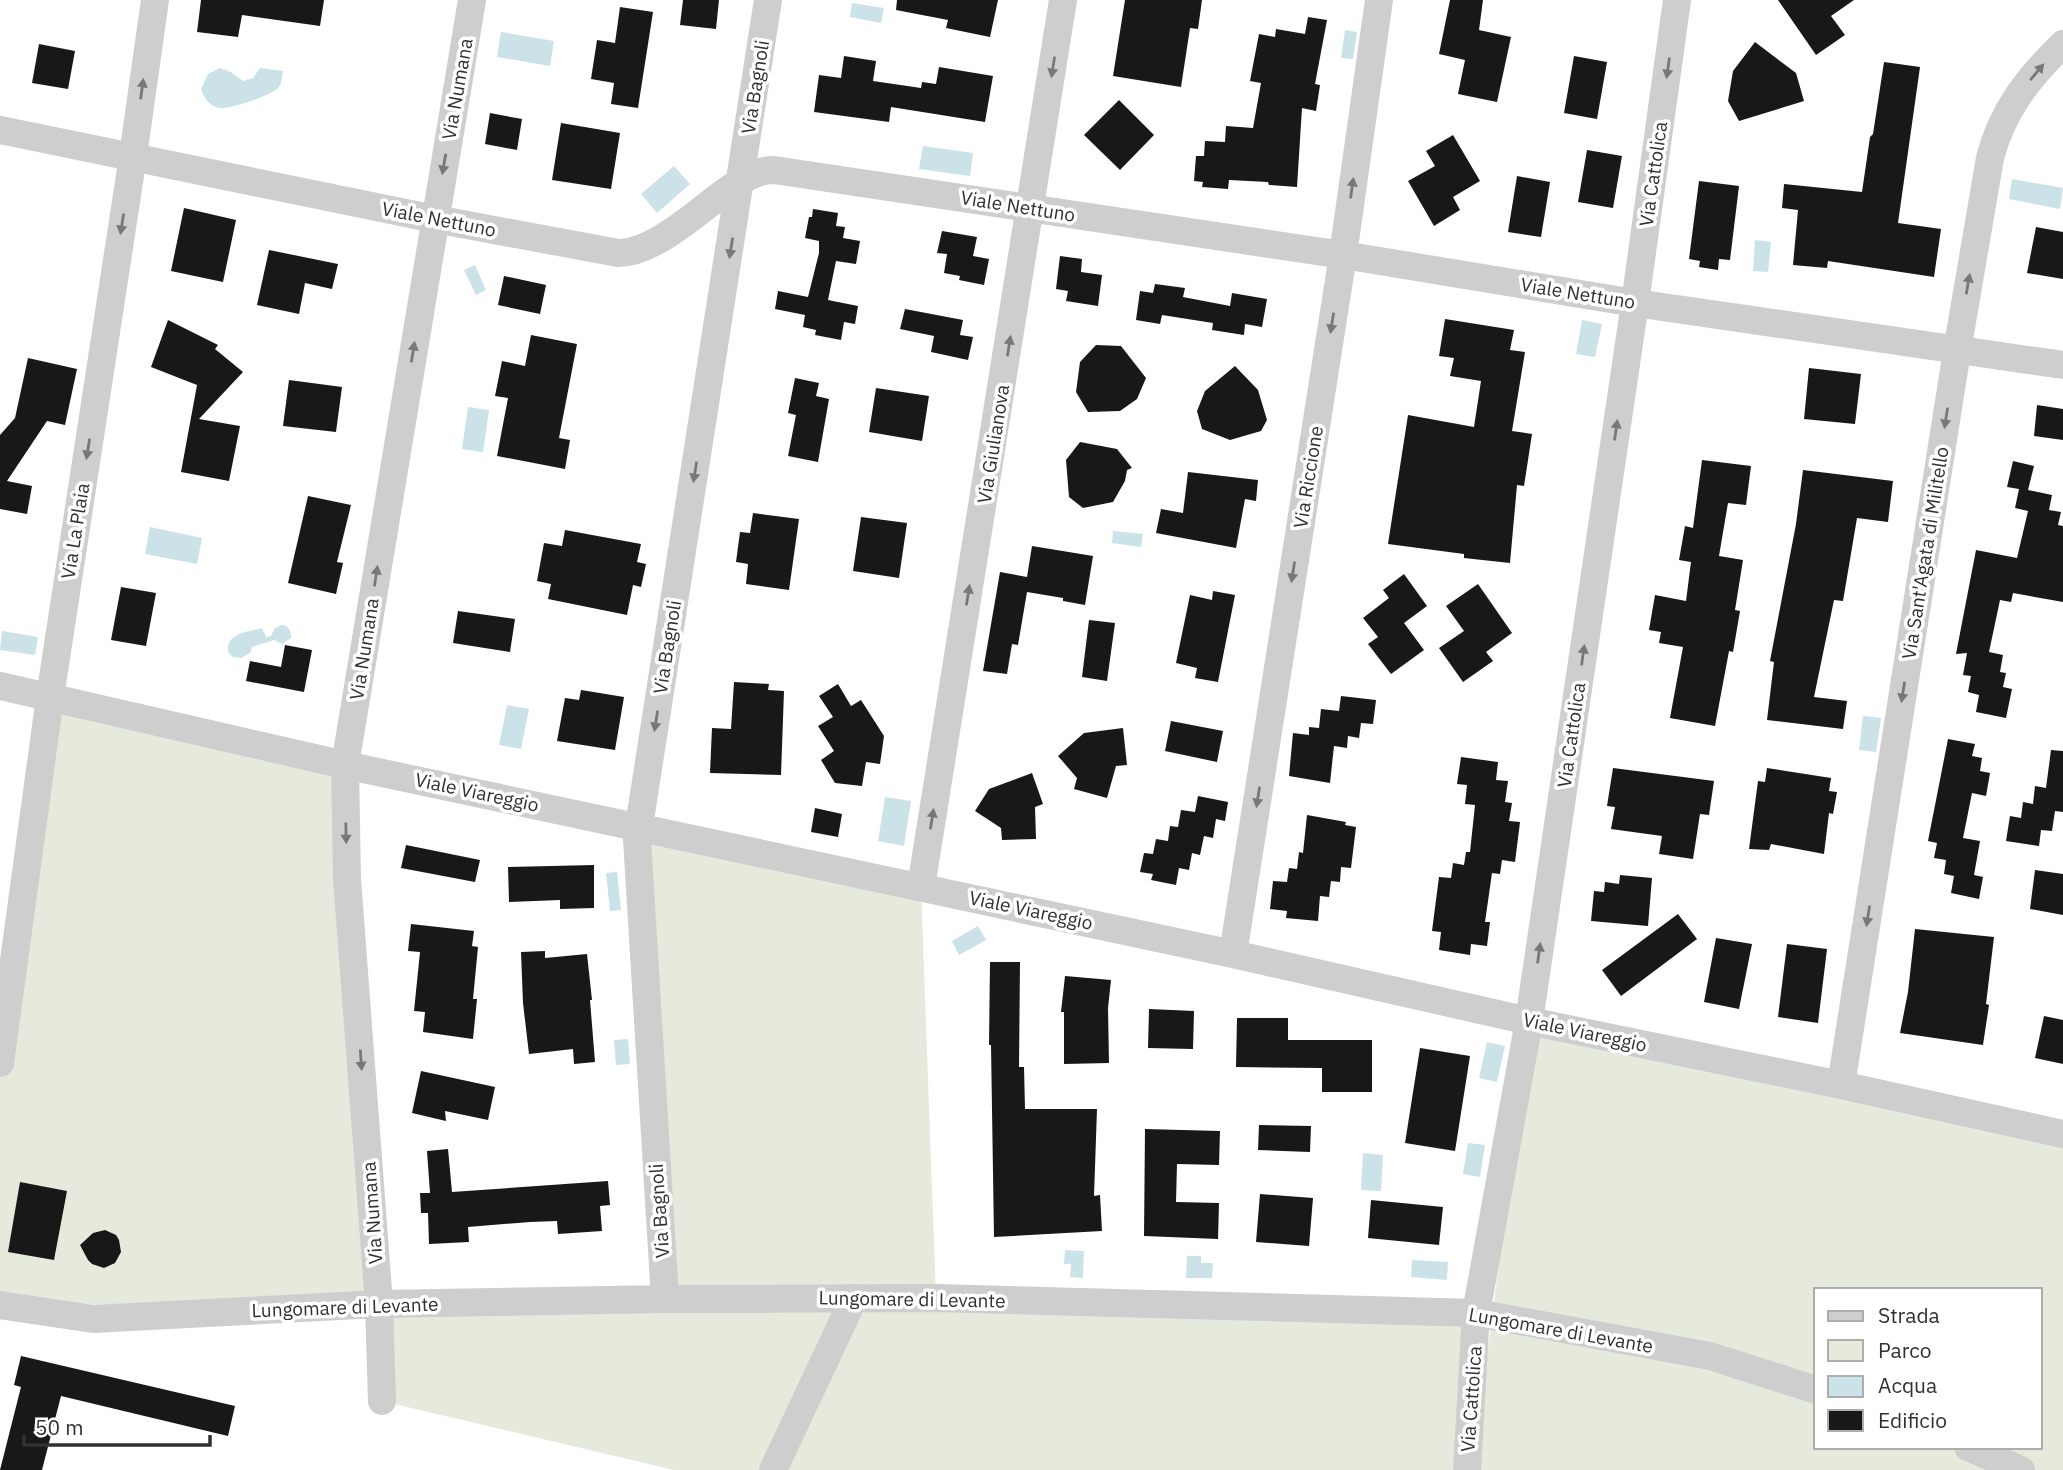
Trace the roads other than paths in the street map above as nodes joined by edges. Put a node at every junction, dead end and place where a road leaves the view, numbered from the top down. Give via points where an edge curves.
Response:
1 (155, 0) edge
2 (472, 0) edge
3 (768, 0) edge
4 (1063, 0) edge
5 (1379, 0) edge
6 (1677, 0) edge
7 (2063, 44) edge
8 (0, 130) edge
9 (133, 156) junction
10 (741, 180) junction
11 (1031, 208) junction
12 (435, 219) junction
13 (1343, 256) junction
14 (1635, 303) junction
15 (1957, 351) junction
16 (2063, 365) edge
17 (0, 687) edge
18 (50, 696) junction
19 (345, 765) junction
20 (639, 827) junction
21 (921, 887) junction
22 (1233, 954) junction
23 (1529, 1021) junction
24 (0, 1063) edge
25 (1841, 1085) junction
26 (2063, 1134) edge
27 (854, 1298) junction
28 (665, 1299) junction
29 (379, 1304) junction
30 (0, 1305) edge
31 (1476, 1313) junction
32 (1814, 1389) edge
33 (382, 1401) dead end
34 (1973, 1449) edge
35 (772, 1470) edge
36 (1467, 1470) edge
37 (2021, 1470) edge

9 -> 1 street, Via La Plaia
2 -> 12 street, Via Numana
3 - 10 street, Via Bagnoli
4 -> 11 street, Via Giulianova
13 -> 5 street, Via Riccione
6 -> 14 street, Via Cattolica
15 -> 7 street, Via Sant'Agata di Militello via 1997,131 2022,92
8 - 9 street, Viale Nettuno
9 - 12 street, Viale Nettuno
9 -> 18 street, Via La Plaia
10 - 11 street, Viale Nettuno via 774,170
10 - 12 street, Viale Nettuno via 658,240 625,253
10 -> 20 street, Via Bagnoli
11 - 13 street, Viale Nettuno
21 -> 11 street, Via Giulianova
19 -> 12 street, Via Numana
13 - 14 street, Viale Nettuno
13 -> 22 street, Via Riccione
14 - 15 street, Viale Nettuno
23 -> 14 street, Via Cattolica
15 - 16 street, Viale Nettuno
15 -> 25 street, Via Sant'Agata di Militello
17 - 18 street, Viale Viareggio
18 - 19 street, Viale Viareggio
18 - 24 street, Via La Plaia
19 - 20 street, Viale Viareggio
19 -> 29 street, Via Numana via 347,879
20 - 21 street, Viale Viareggio
20 - 28 street, Via Bagnoli
21 - 22 street, Viale Viareggio
22 - 23 street, Viale Viareggio
23 - 25 street, Viale Viareggio
23 - 31 street, Via Cattolica
25 - 26 street, Viale Viareggio
27 - 28 street, Lungomare di Levante
27 - 31 street, Lungomare di Levante
27 - 35 street
28 - 29 street, Lungomare di Levante
29 - 30 street, Lungomare di Levante via 93,1319
29 - 33 street, Via Numana
31 - 32 street, Lungomare di Levante via 1710,1356
31 - 36 street, Via Cattolica
34 - 37 street

